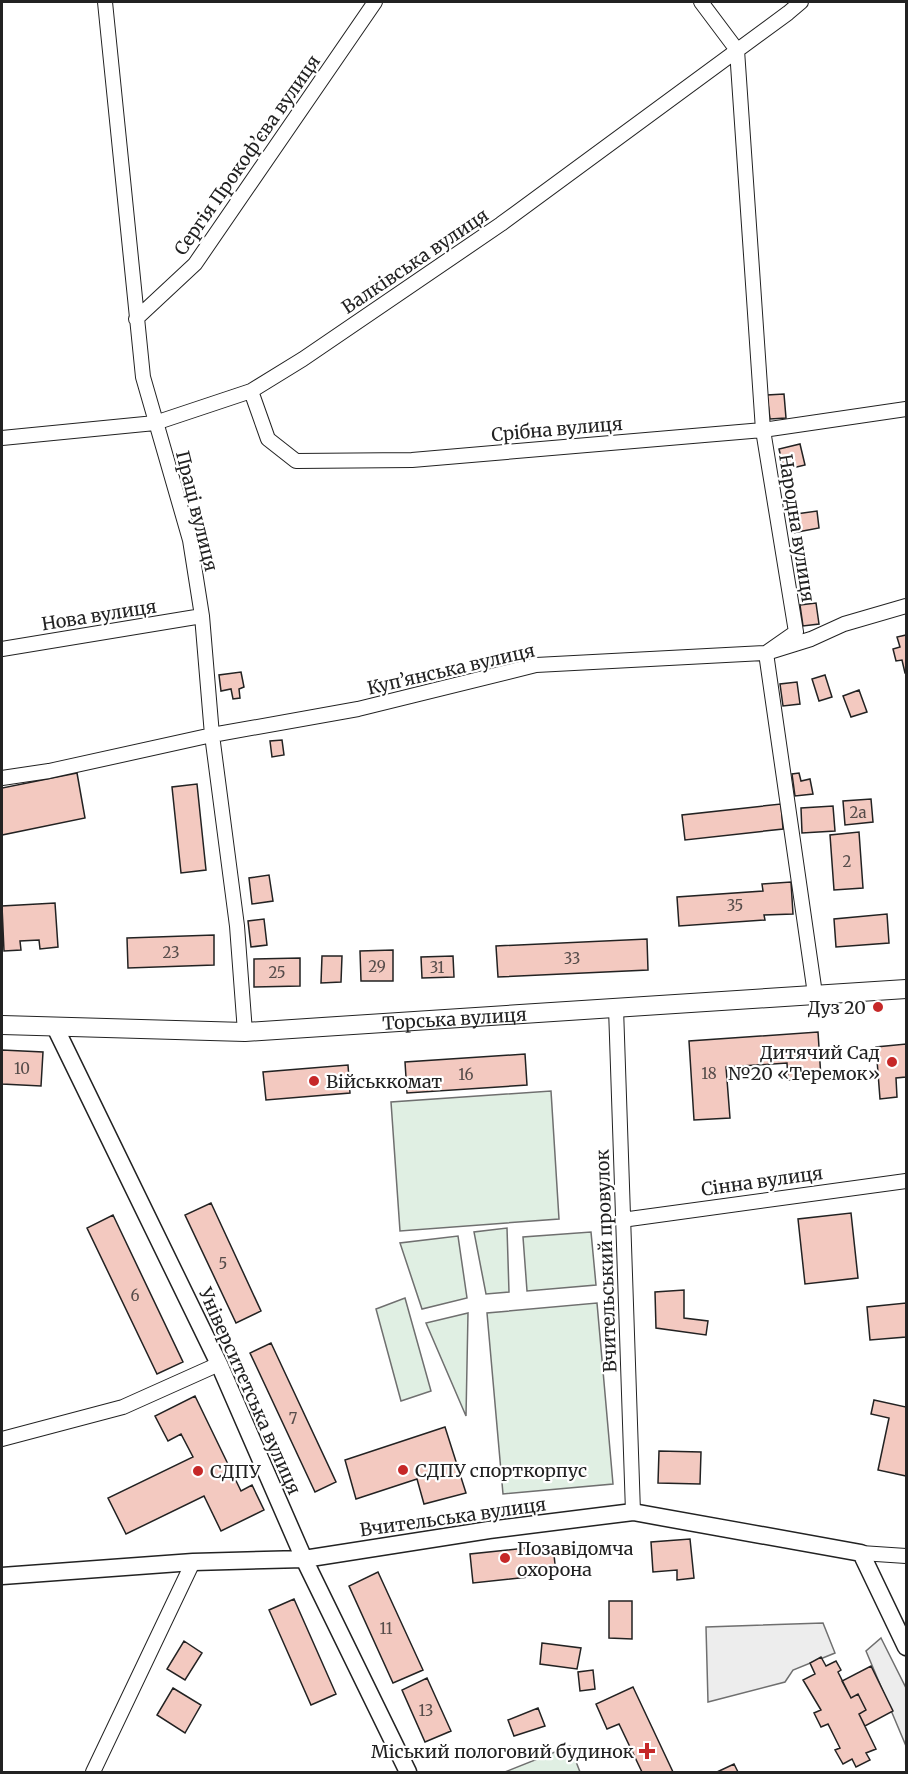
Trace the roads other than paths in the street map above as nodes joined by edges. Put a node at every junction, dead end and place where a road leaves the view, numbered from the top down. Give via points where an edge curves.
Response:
1 (105, 2) edge
2 (375, 2) edge
3 (701, 2) edge
4 (801, 2) edge
5 (737, 50) junction
6 (136, 319) junction
7 (251, 390) junction
8 (906, 409) edge
9 (155, 423) junction
10 (763, 430) junction
11 (2, 438) edge
12 (906, 606) edge
13 (202, 616) junction
14 (2, 649) edge
15 (766, 652) junction
16 (212, 735) junction
17 (2, 778) edge
18 (906, 989) edge
19 (815, 994) junction
20 (616, 1008) junction
21 (2, 1025) edge
22 (55, 1027) junction
23 (244, 1032) junction
24 (906, 1181) edge
25 (622, 1220) junction
26 (219, 1364) junction
27 (2, 1439) edge
28 (633, 1512) junction
29 (861, 1553) junction
30 (906, 1557) edge
31 (304, 1558) junction
32 (193, 1562) junction
33 (2, 1576) edge
34 (906, 1647) edge
35 (93, 1773) edge
36 (408, 1773) edge

1 - 6 street, Праці вулиця
2 - 6 street, Сергія Прокоф’єва вулиця via 195,264
3 - 5 street
4 - 5 street, Валківська вулиця
5 - 7 street, Валківська вулиця via 501,224
5 - 10 street, Народна вулиця
6 - 9 street, Праці вулиця via 143,377
7 - 9 street, Валківська вулиця
7 - 10 street, Срібна вулиця via 268,439 296,460 412,460
8 - 10 street, Срібна вулиця
9 - 11 street, Валківська вулиця
9 - 13 street, Праці вулиця via 190,540
10 - 15 street, Народна вулиця via 796,632
12 - 15 street, Куп’янська вулиця
13 - 14 street, Нова вулиця
13 - 16 street, Праці вулиця
15 - 16 street, Куп’янська вулиця via 537,665 357,709
15 - 19 street
16 - 17 street, Куп’янська вулиця
16 - 23 street, Праці вулиця via 237,926
18 - 19 main road, Торська вулиця
19 - 20 main road, Торська вулиця
20 - 23 main road, Торська вулиця
20 - 25 street, Вчительський провулок
21 - 22 main road, Торська вулиця
22 - 23 main road, Торська вулиця
22 - 26 street, Університетська вулиця
24 - 25 street, Сінна вулиця
25 - 28 street, Вчительський провулок
26 - 27 street via 123,1407
26 - 31 street, Університетська вулиця
28 - 29 street, Вчительська вулиця
28 - 31 street, Вчительська вулиця
29 - 30 street, Вчительська вулиця
29 - 34 street
31 - 32 street, Вчительська вулиця
31 - 36 street, Університетська вулиця
32 - 33 street, Вчительська вулиця
32 - 35 street

